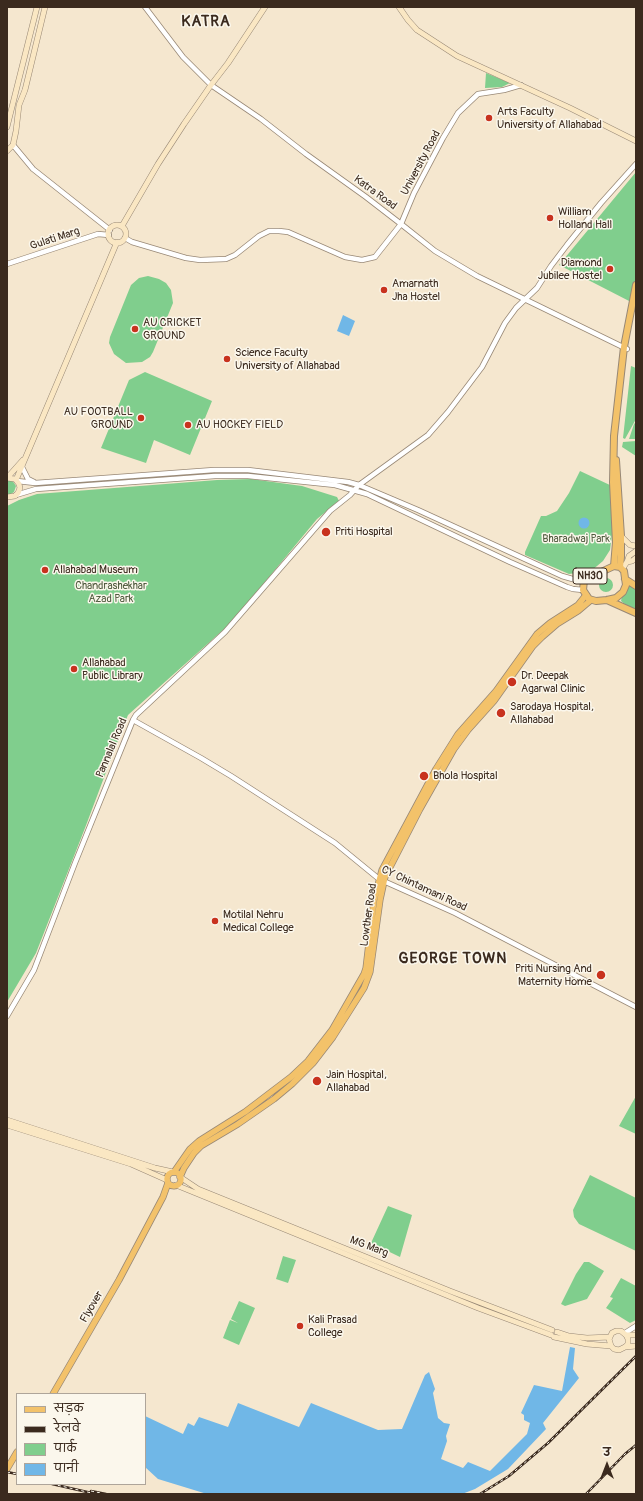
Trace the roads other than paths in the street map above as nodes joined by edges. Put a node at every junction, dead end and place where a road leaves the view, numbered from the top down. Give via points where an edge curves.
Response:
1 (37, 7) edge
2 (45, 7) edge
3 (265, 7) edge
4 (399, 7) edge
5 (145, 8) edge
6 (211, 85) junction
7 (521, 85) junction
8 (7, 126) edge
9 (16, 131) junction
10 (636, 141) edge
11 (9, 148) edge
12 (636, 164) edge
13 (402, 224) junction
14 (122, 226) junction
15 (109, 232) junction
16 (125, 238) junction
17 (117, 242) junction
18 (7, 264) edge
19 (636, 285) edge
20 (524, 299) junction
21 (636, 302) edge
22 (625, 348) junction
23 (27, 454) junction
24 (22, 467) junction
25 (7, 478) edge
26 (17, 481) junction
27 (35, 483) junction
28 (359, 485) junction
29 (355, 490) junction
30 (16, 495) junction
31 (7, 498) edge
32 (621, 536) junction
33 (636, 546) edge
34 (636, 551) edge
35 (636, 558) edge
36 (627, 562) junction
37 (618, 567) junction
38 (625, 579) junction
39 (584, 580) junction
40 (636, 586) edge
41 (584, 593) junction
42 (591, 600) junction
43 (607, 600) junction
44 (636, 613) edge
45 (133, 720) junction
46 (381, 881) junction
47 (636, 1007) edge
48 (7, 1016) edge
49 (7, 1120) edge
50 (7, 1125) edge
51 (174, 1172) junction
52 (180, 1177) junction
53 (171, 1183) junction
54 (636, 1326) edge
55 (553, 1334) junction
56 (626, 1334) junction
57 (636, 1335) edge
58 (610, 1337) junction
59 (611, 1346) junction
60 (636, 1346) edge
61 (625, 1347) junction
62 (54, 1393) edge
63 (16, 1454) edge
64 (7, 1469) edge

1 - 8 main road
2 - 9 main road via 19,105
3 - 6 main road
4 - 7 main road via 417,30 457,56
5 - 6 street, Katra Road via 183,57
6 - 13 street, Katra Road
6 - 14 main road via 158,164
7 - 10 main road
7 - 13 street, University Road via 478,94 458,113 414,193
8 - 9 main road via 16,127
9 - 11 main road
11 - 15 street
12 - 20 street, Pannalal Road via 567,245 537,288
13 - 16 street, University Road via 375,257 362,260 345,257 288,232 279,231 269,231 259,236 226,259 186,258
13 - 20 street, Katra Road via 435,251 477,276
14 - 15 main road via 115,226
14 - 16 main road via 126,232
15 - 17 main road via 112,240
15 - 18 street, Gulati Marg
16 - 17 main road
17 - 23 main road
19 - 22 highway
20 - 22 street, Katra Road
20 - 28 street, Pannalal Road via 505,323 482,367 428,435
21 - 22 highway, NH30
22 - 32 highway, NH30 via 616,438
22 - 37 highway via 612,451
23 - 24 main road
23 - 25 main road
24 - 26 main road
24 - 27 street via 28,479
25 - 26 main road
26 - 27 street
26 - 30 main road via 20,488
27 - 28 street via 214,470 248,470 316,477
28 - 29 street, Pannalal Road
28 - 39 street via 562,576
29 - 30 street via 335,485 272,478 215,476 36,489
29 - 41 street
29 - 45 street, Pannalal Road via 322,518 225,632
30 - 31 main road
32 - 33 main road via 630,545
32 - 37 highway, NH30 via 621,557
34 - 36 main road via 629,556
35 - 36 main road
36 - 37 main road
37 - 38 highway, NH30 via 624,571
37 - 39 highway, NH30
38 - 40 highway
38 - 43 highway, NH30 via 623,592 616,598
39 - 41 highway, NH30
41 - 42 highway, NH30
41 - 46 main road, Lowther Road via 578,605 537,634 496,691 458,734 386,861
42 - 43 highway, NH30
42 - 46 main road, Lowther Road via 542,636 494,701 461,738
43 - 44 highway
45 - 46 street, CY Chintamani Road via 238,780 335,843
45 - 48 street, Pannalal Road via 34,970
46 - 47 street, CY Chintamani Road via 455,913
46 - 51 main road, Lowther Road via 374,900 366,968 332,1030 308,1061 291,1077 245,1112 198,1141
46 - 52 main road, Lowther Road via 370,972 364,988 333,1037 313,1063 292,1084 268,1104 209,1140 194,1153
49 - 51 main road
50 - 53 main road via 131,1164
51 - 52 main road
51 - 53 main road, Lowther Road via 168,1175
52 - 53 main road, Lowther Road via 179,1182
52 - 55 main road, MG Marg via 198,1189
53 - 55 main road via 478,1308
53 - 62 main road, Flyover
54 - 56 street
55 - 58 main road, MG Marg via 587,1338
55 - 59 main road via 588,1344
56 - 57 main road
56 - 58 main road via 616,1331
56 - 61 main road via 628,1341
58 - 59 main road
59 - 61 main road via 619,1350
60 - 61 main road
63 - 64 main road

